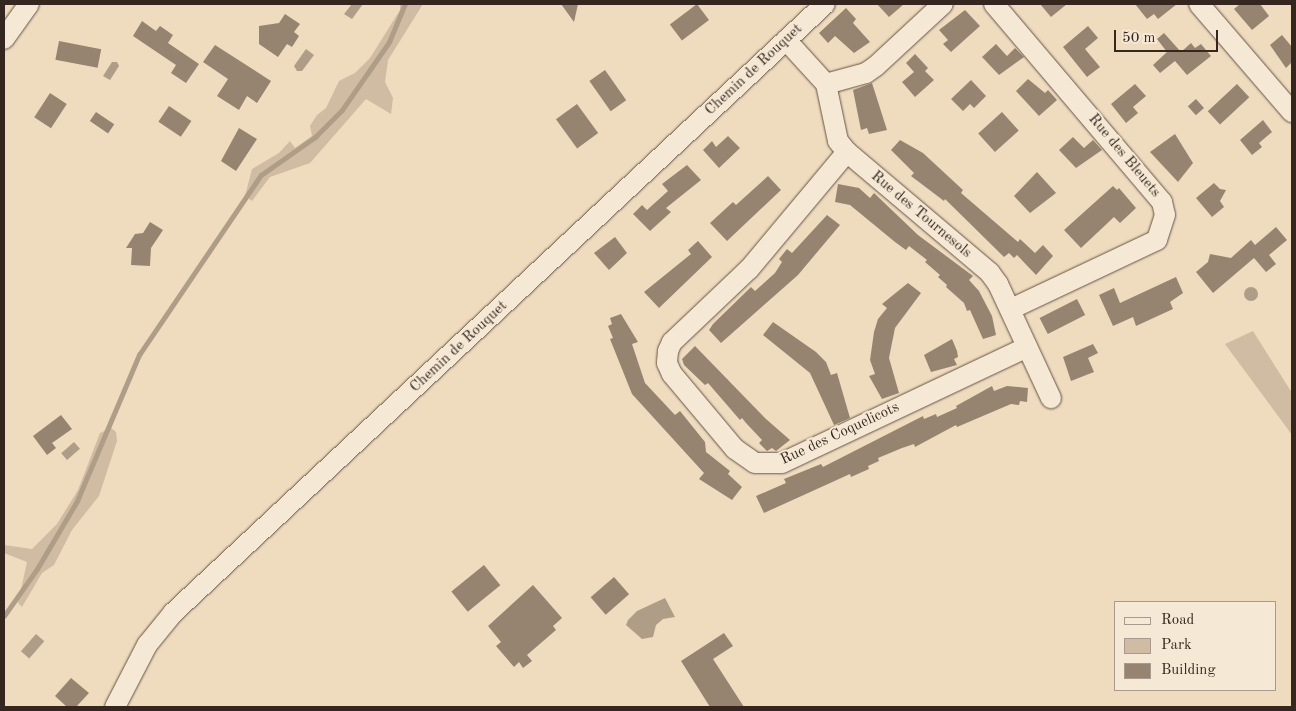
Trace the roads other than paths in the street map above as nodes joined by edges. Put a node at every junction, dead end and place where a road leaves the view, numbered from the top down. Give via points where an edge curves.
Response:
1 (29, 4) edge
2 (825, 4) edge
3 (943, 4) edge
4 (994, 4) edge
5 (1199, 4) edge
6 (4, 39) edge
7 (786, 40) junction
8 (826, 84) junction
9 (1292, 112) edge
10 (846, 152) junction
11 (1011, 309) junction
12 (1027, 347) junction
13 (1051, 398) dead end
14 (115, 707) edge

1 - 6 street
2 - 7 street, Chemin de Rouquet
3 - 8 street via 866,73
4 - 11 street, Rue des Bleuets via 1162,202 1165,215 1157,240
5 - 9 street
7 - 8 street
7 - 14 street, Chemin de Rouquet via 174,612 147,645
8 - 10 street, Rue des Tournesols via 838,141
10 - 11 street, Rue des Tournesols via 990,273
10 - 12 street, Rue des Coquelicots via 749,269 672,342 668,351 667,363 672,374 735,449 755,463 782,463
11 - 12 street, Rue des Tournesols
12 - 13 street, Rue des Tournesols

